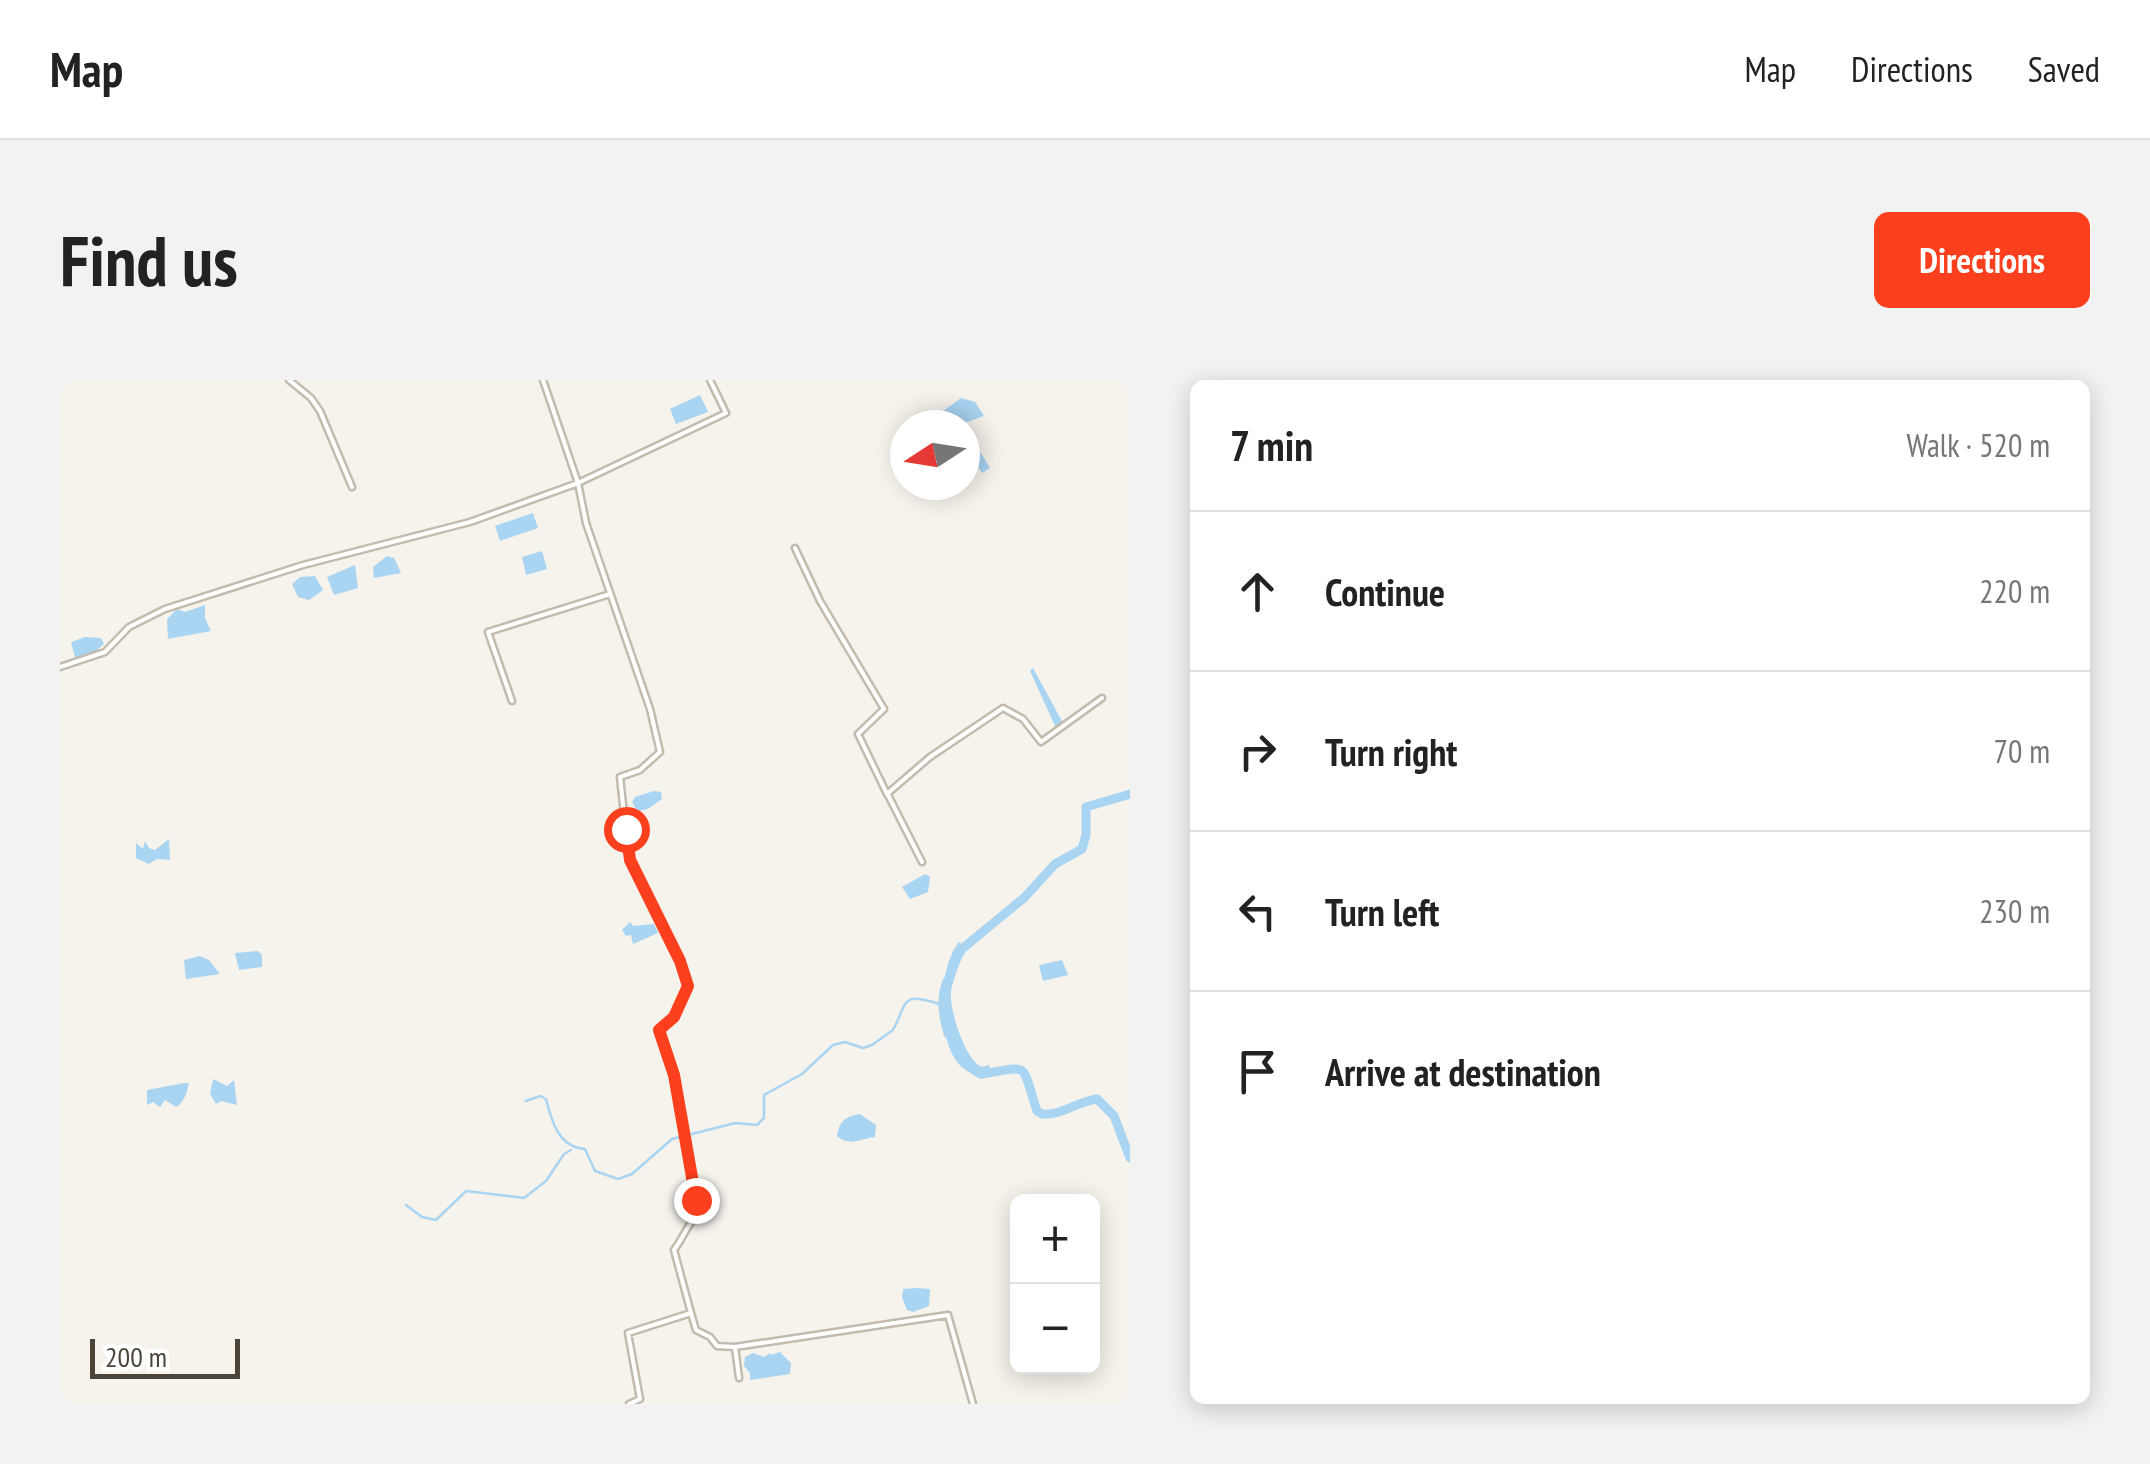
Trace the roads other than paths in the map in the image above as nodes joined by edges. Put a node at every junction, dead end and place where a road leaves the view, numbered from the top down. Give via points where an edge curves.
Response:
1 (289, 380) edge
2 (543, 380) edge
3 (710, 380) edge
4 (578, 484) junction
5 (352, 487) dead end
6 (795, 548) dead end
7 (611, 594) junction
8 (60, 667) edge
9 (1102, 698) dead end
10 (512, 701) dead end
11 (888, 794) junction
12 (922, 862) dead end
13 (691, 1313) junction
14 (735, 1347) junction
15 (739, 1378) dead end
16 (628, 1404) edge
17 (973, 1404) edge

1 - 5 street via 320,411
2 - 4 street
3 - 4 street via 726,413
4 - 7 street
4 - 8 street via 470,522 165,608 129,627 105,652
6 - 11 street via 884,709 858,734
7 - 10 street via 488,632
7 - 13 street via 660,752 620,778 630,860 688,986 674,1017 659,1030 674,1075 696,1200 696,1216 674,1250
9 - 11 street via 1041,742 1023,719 1002,708
11 - 12 street
13 - 14 street via 696,1330 718,1346
13 - 16 street via 628,1333 640,1399
14 - 15 street
14 - 17 street via 948,1315

